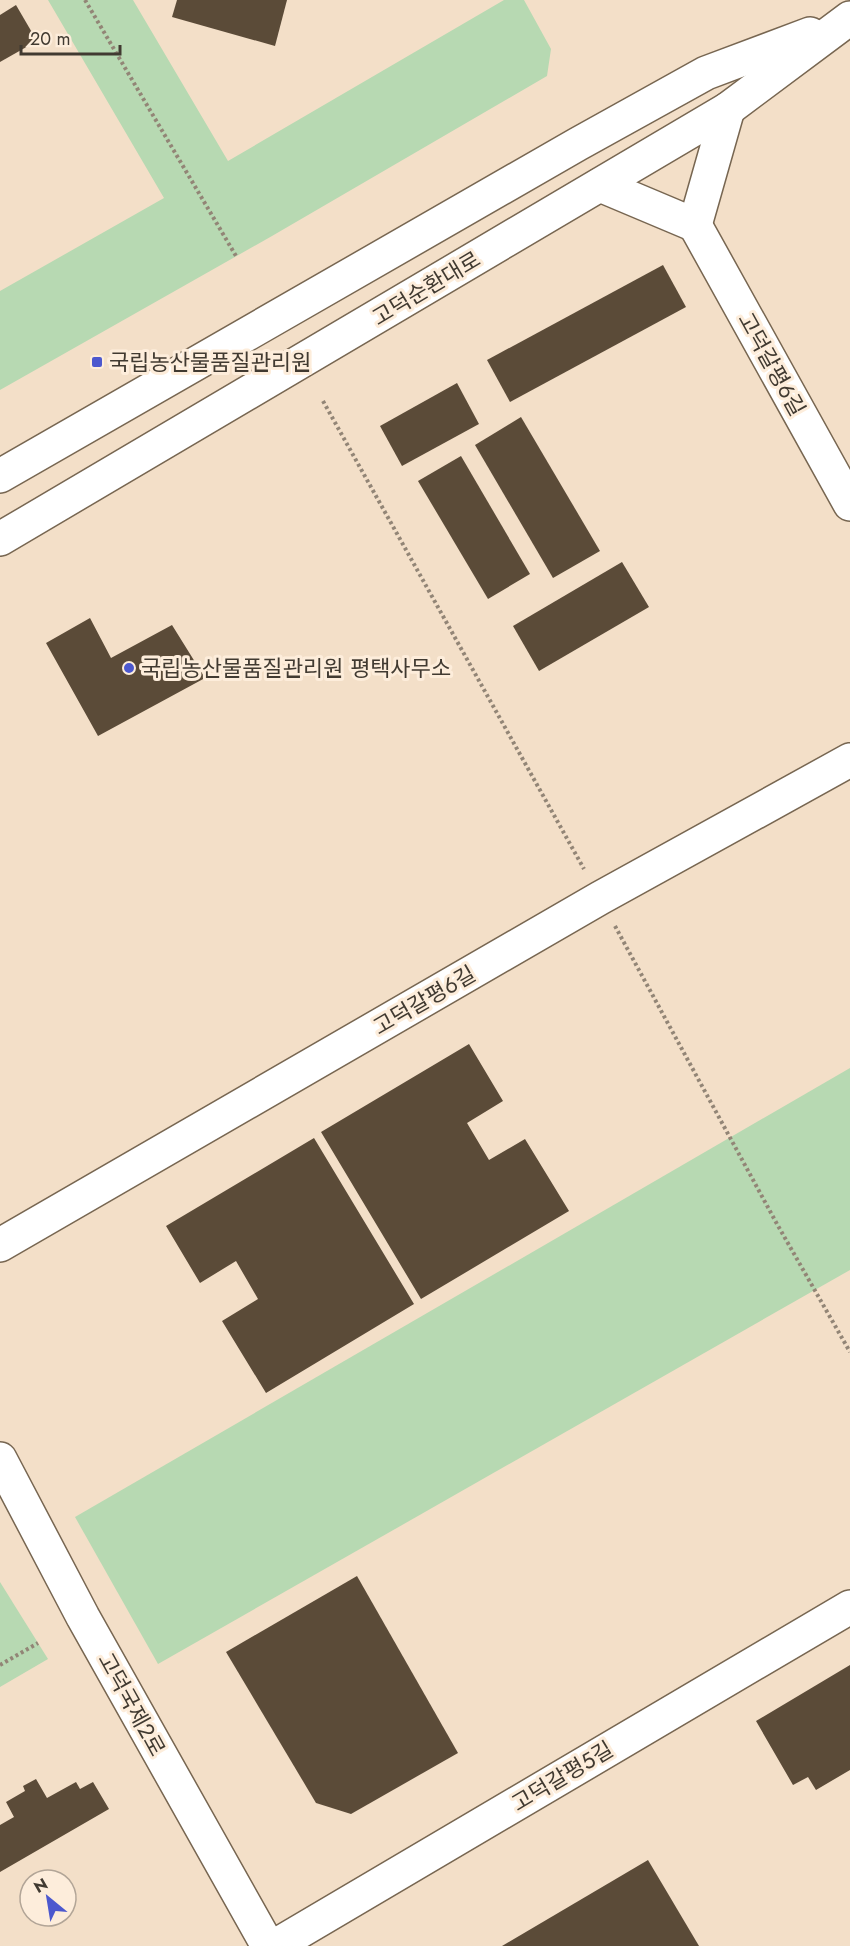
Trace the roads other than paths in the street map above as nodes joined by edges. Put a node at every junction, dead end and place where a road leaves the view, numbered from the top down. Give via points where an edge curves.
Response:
1 (846, 20) edge
2 (728, 109) junction
3 (600, 185) junction
4 (695, 225) junction
5 (0, 476) edge
6 (850, 504) edge
7 (0, 539) edge
8 (850, 760) edge
9 (0, 1245) edge
10 (0, 1459) edge
11 (850, 1607) edge
12 (268, 1946) edge
13 (274, 1946) edge

1 - 2 street, 고덕순환대로
1 - 5 street, 고덕순환대로 via 706,73
2 - 3 street, 고덕순환대로
2 - 4 street
3 - 4 street
3 - 7 street, 고덕순환대로
4 - 6 street, 고덕갈평6길
8 - 9 street, 고덕갈평6길 via 600,898
10 - 12 street, 고덕국제2로 via 83,1617
11 - 13 street, 고덕갈평5길

